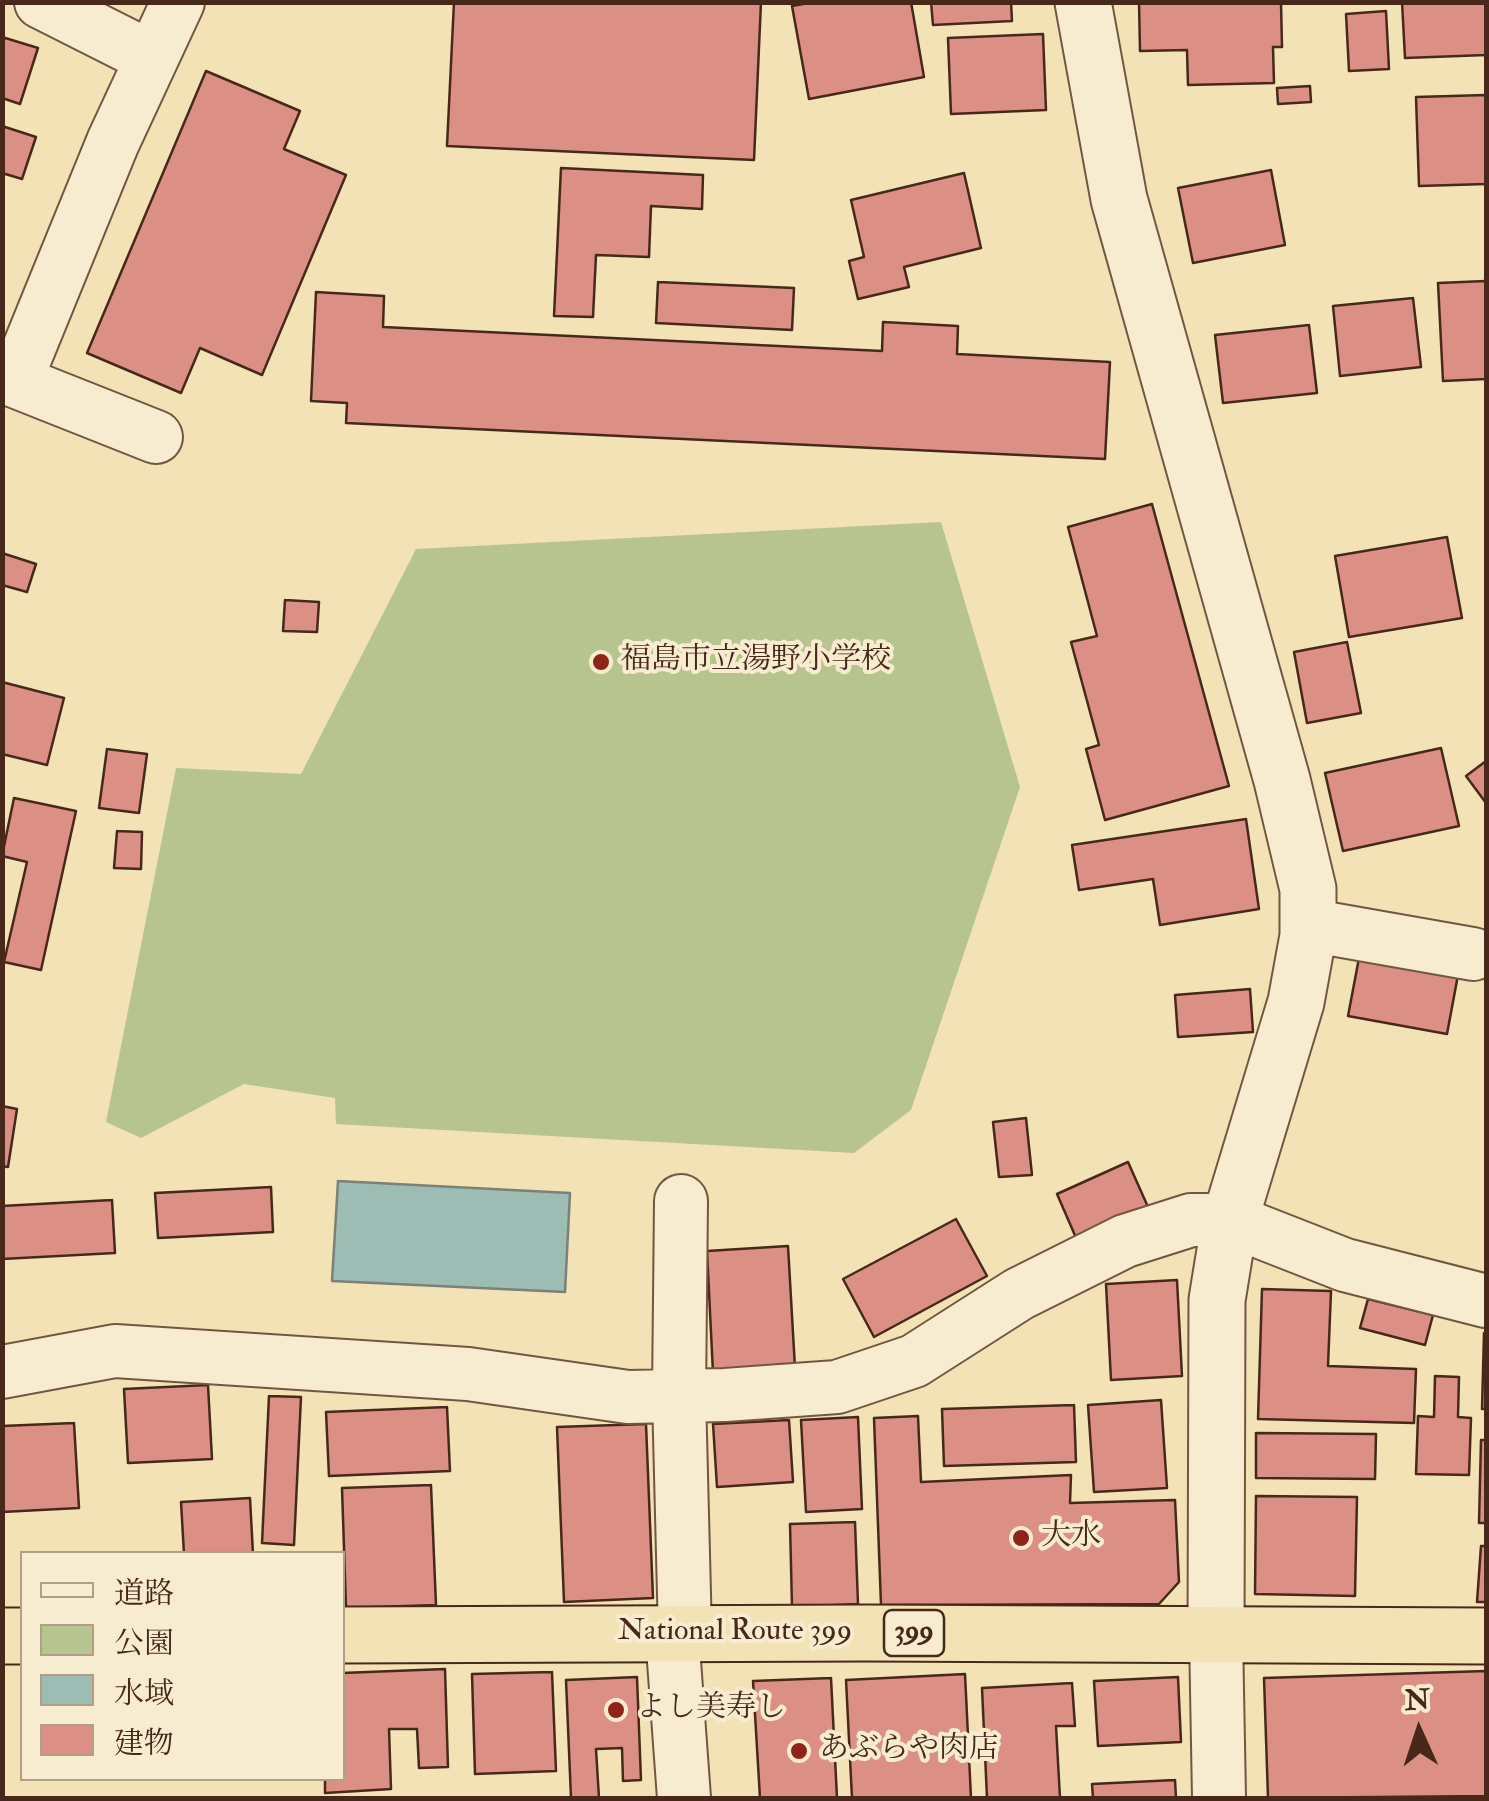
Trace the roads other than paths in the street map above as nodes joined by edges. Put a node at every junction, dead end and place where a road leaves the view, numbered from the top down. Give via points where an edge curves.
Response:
1 (41, 2) edge
2 (178, 2) edge
3 (1083, 2) edge
4 (152, 58) junction
5 (9, 378) edge
6 (156, 438) dead end
7 (1308, 925) junction
8 (1473, 954) dead end
9 (682, 1201) dead end
10 (1230, 1220) junction
11 (1486, 1301) edge
12 (2, 1372) edge
13 (679, 1395) junction
14 (679, 1634) junction
15 (345, 1635) edge
16 (1216, 1635) junction
17 (1486, 1636) edge
18 (684, 1798) edge
19 (1219, 1798) edge

1 - 4 street
2 - 4 street
3 - 7 street via 1120,200 1282,780 1308,889
4 - 5 street
5 - 6 street
7 - 8 street
7 - 10 street via 1296,1002
9 - 13 street
10 - 11 street via 1344,1265
10 - 13 street via 1191,1220 1125,1241 1019,1294 914,1361 836,1387
10 - 16 street via 1216,1300
12 - 13 street via 115,1351 468,1374 628,1397
13 - 14 street
14 - 15 highway, National Route 399 / 399
14 - 16 highway, National Route 399 / 399
14 - 18 street
16 - 17 highway, National Route 399 / 399
16 - 19 street

